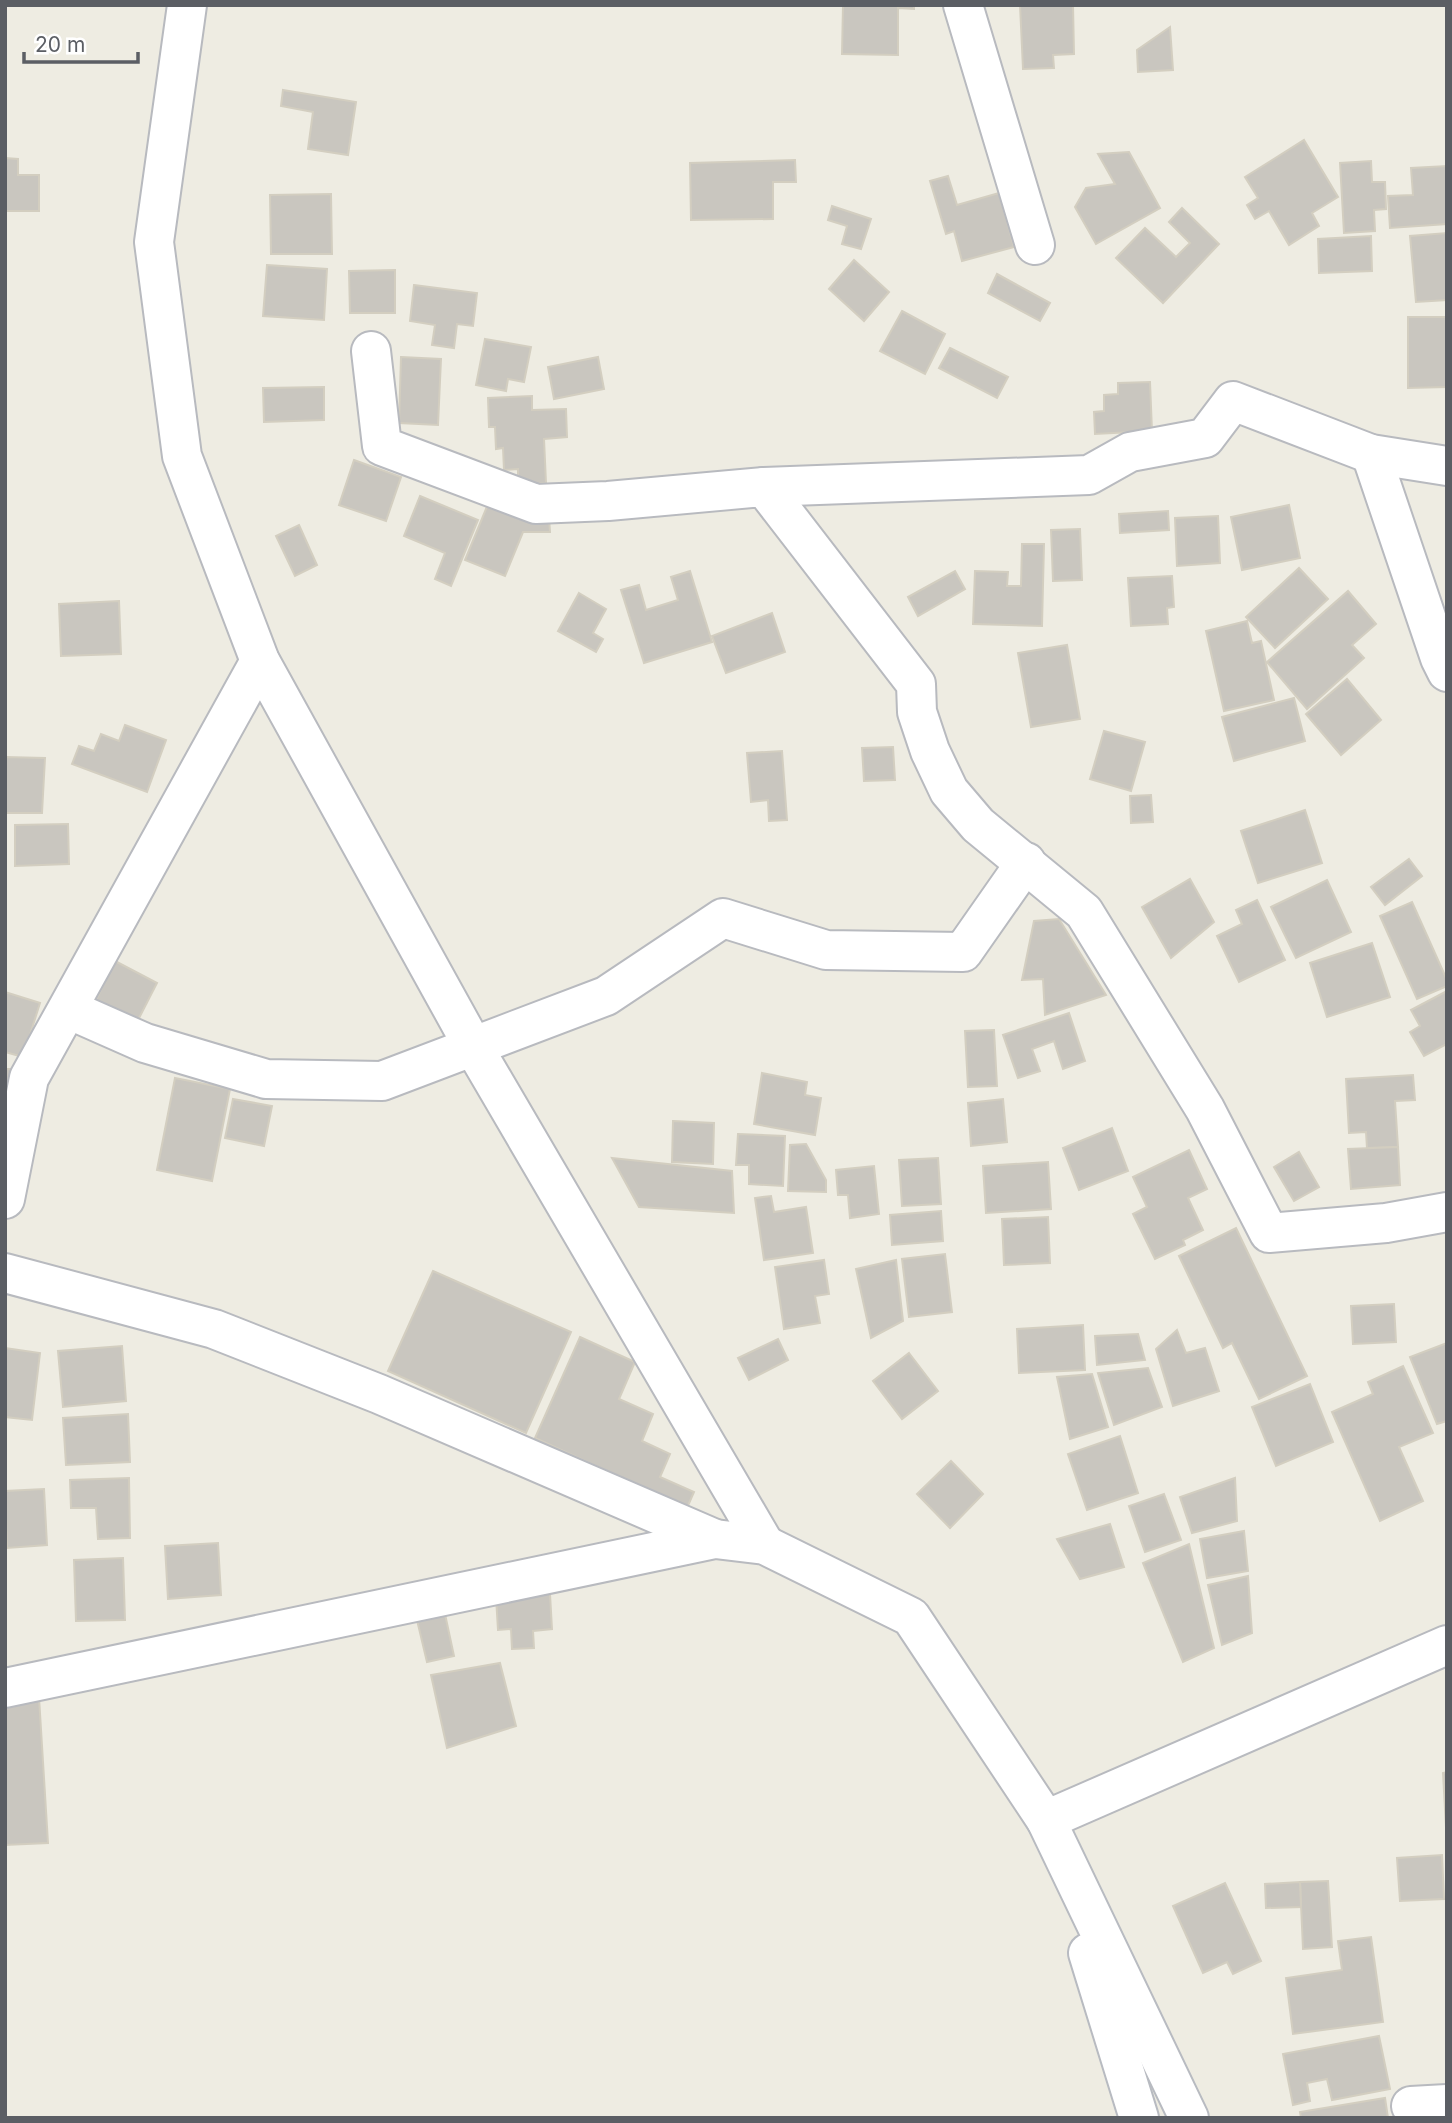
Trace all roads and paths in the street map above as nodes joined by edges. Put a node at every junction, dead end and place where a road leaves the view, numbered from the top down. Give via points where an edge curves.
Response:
1 (187, 5) edge
2 (963, 5) edge
3 (1035, 245) dead end
4 (371, 351) dead end
5 (1371, 454) junction
6 (1447, 466) edge
7 (764, 487) junction
8 (260, 661) junction
9 (1447, 672) edge
10 (1026, 862) junction
11 (68, 1009) junction
12 (474, 1048) junction
13 (5, 1199) edge
14 (1447, 1212) edge
15 (5, 1273) edge
16 (715, 1539) junction
17 (765, 1545) junction
18 (1447, 1645) edge
19 (5, 1688) edge
20 (1046, 1821) junction
21 (1139, 2118) edge
22 (1189, 2118) edge

1 - 8 street via 154,242 182,456
2 - 3 street
4 - 7 street via 382,446 536,504
5 - 6 street
5 - 7 street via 1233,401 1205,438 1130,452 1089,475
5 - 9 street
7 - 10 street via 916,684 917,712 949,791 978,825
8 - 11 street
8 - 12 street
10 - 12 street via 963,952 826,950 723,918 607,996
10 - 14 street via 1084,912 1205,1109 1269,1233 1386,1223
11 - 12 street via 145,1043 267,1079 382,1082
11 - 13 street via 29,1078
12 - 17 street
15 - 16 street via 214,1329 379,1394
16 - 17 street
16 - 19 street
17 - 20 street via 911,1617
18 - 20 street
20 - 21 street
20 - 22 street

